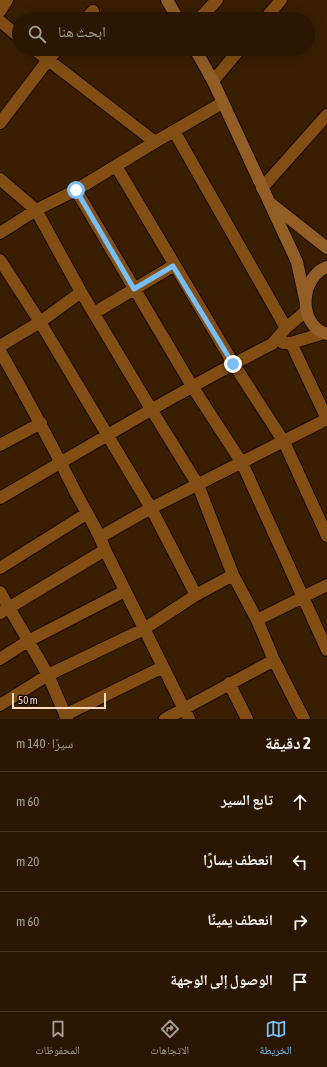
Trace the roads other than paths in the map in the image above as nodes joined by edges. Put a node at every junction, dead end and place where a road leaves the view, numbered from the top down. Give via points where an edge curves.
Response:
1 (7, 0) edge
2 (167, 0) edge
3 (217, 0) edge
4 (281, 0) edge
5 (0, 11) edge
6 (174, 12) edge
7 (206, 12) edge
8 (271, 12) edge
9 (0, 22) edge
10 (12, 31) edge
11 (43, 56) edge
12 (52, 56) edge
13 (199, 56) edge
14 (234, 56) edge
15 (48, 60) junction
16 (213, 81) junction
17 (222, 104) junction
18 (327, 115) edge
19 (0, 124) edge
20 (174, 131) junction
21 (155, 142) junction
22 (116, 166) junction
23 (0, 179) edge
24 (262, 188) junction
25 (76, 190) junction
26 (267, 201) junction
27 (36, 210) junction
28 (0, 233) edge
29 (327, 248) edge
30 (0, 260) edge
31 (173, 266) junction
32 (327, 267) edge
33 (134, 289) junction
34 (81, 292) junction
35 (305, 299) junction
36 (306, 311) junction
37 (94, 313) junction
38 (40, 322) junction
39 (286, 328) junction
40 (326, 333) edge
41 (290, 343) junction
42 (272, 344) junction
43 (0, 346) edge
44 (0, 351) edge
45 (233, 364) junction
46 (192, 386) junction
47 (151, 409) junction
48 (327, 419) edge
49 (41, 423) junction
50 (107, 437) junction
51 (284, 442) junction
52 (0, 445) edge
53 (61, 463) junction
54 (242, 463) junction
55 (198, 485) junction
56 (0, 498) edge
57 (151, 508) junction
58 (86, 514) junction
59 (327, 536) edge
60 (100, 537) junction
61 (105, 550) junction
62 (0, 568) edge
63 (233, 575) junction
64 (327, 585) edge
65 (125, 591) junction
66 (0, 592) edge
67 (196, 595) junction
68 (303, 596) junction
69 (4, 610) edge
70 (257, 620) junction
71 (144, 630) junction
72 (28, 641) junction
73 (327, 650) edge
74 (0, 659) edge
75 (274, 660) junction
76 (163, 667) junction
77 (48, 675) junction
78 (229, 683) junction
79 (0, 704) edge
80 (187, 714) edge
81 (66, 717) edge
82 (166, 719) edge
83 (247, 719) edge
84 (304, 719) edge

1 - 5 street
2 - 6 main road
3 - 7 street
4 - 8 street
9 - 10 street
11 - 15 street
12 - 15 street
13 - 16 main road
14 - 16 street
15 - 19 street
15 - 21 street
16 - 17 main road
17 - 20 street
17 - 24 main road
18 - 24 street
20 - 21 street
20 - 39 street
21 - 22 street
22 - 25 street
22 - 31 street
23 - 27 street
24 - 26 main road
25 - 27 street
25 - 33 street
26 - 29 main road
26 - 35 main road via 297,262
27 - 28 street
27 - 34 street
30 - 38 street
31 - 33 street
31 - 45 street
32 - 35 main road via 314,275 307,286
33 - 37 street
33 - 46 street
34 - 37 street
34 - 38 street
35 - 36 main road
36 - 39 street
36 - 40 main road via 313,324
37 - 47 street
38 - 43 street
38 - 50 street
39 - 42 street
40 - 41 street
41 - 42 street
41 - 48 street
42 - 45 street
44 - 49 street
45 - 46 street
45 - 51 street
46 - 47 street
46 - 54 street
47 - 50 street
47 - 55 street
48 - 51 street
49 - 52 street
49 - 53 street
50 - 53 street
50 - 57 street
51 - 54 street
51 - 59 street
53 - 56 street
53 - 58 street
54 - 55 street
54 - 68 street
55 - 57 street
55 - 63 street
57 - 60 street
57 - 67 street
58 - 60 street
58 - 62 street
60 - 61 street
61 - 65 street
61 - 69 street
63 - 67 street
63 - 70 street
64 - 68 street
65 - 71 street
65 - 72 street
66 - 69 street
67 - 71 street
68 - 70 street
68 - 73 street
69 - 72 street
70 - 75 street
71 - 76 street
71 - 77 street
72 - 74 street
72 - 77 street
75 - 78 street
75 - 84 street
76 - 80 street
76 - 81 street
77 - 79 street
77 - 81 street
78 - 80 street
78 - 83 street
80 - 82 street

